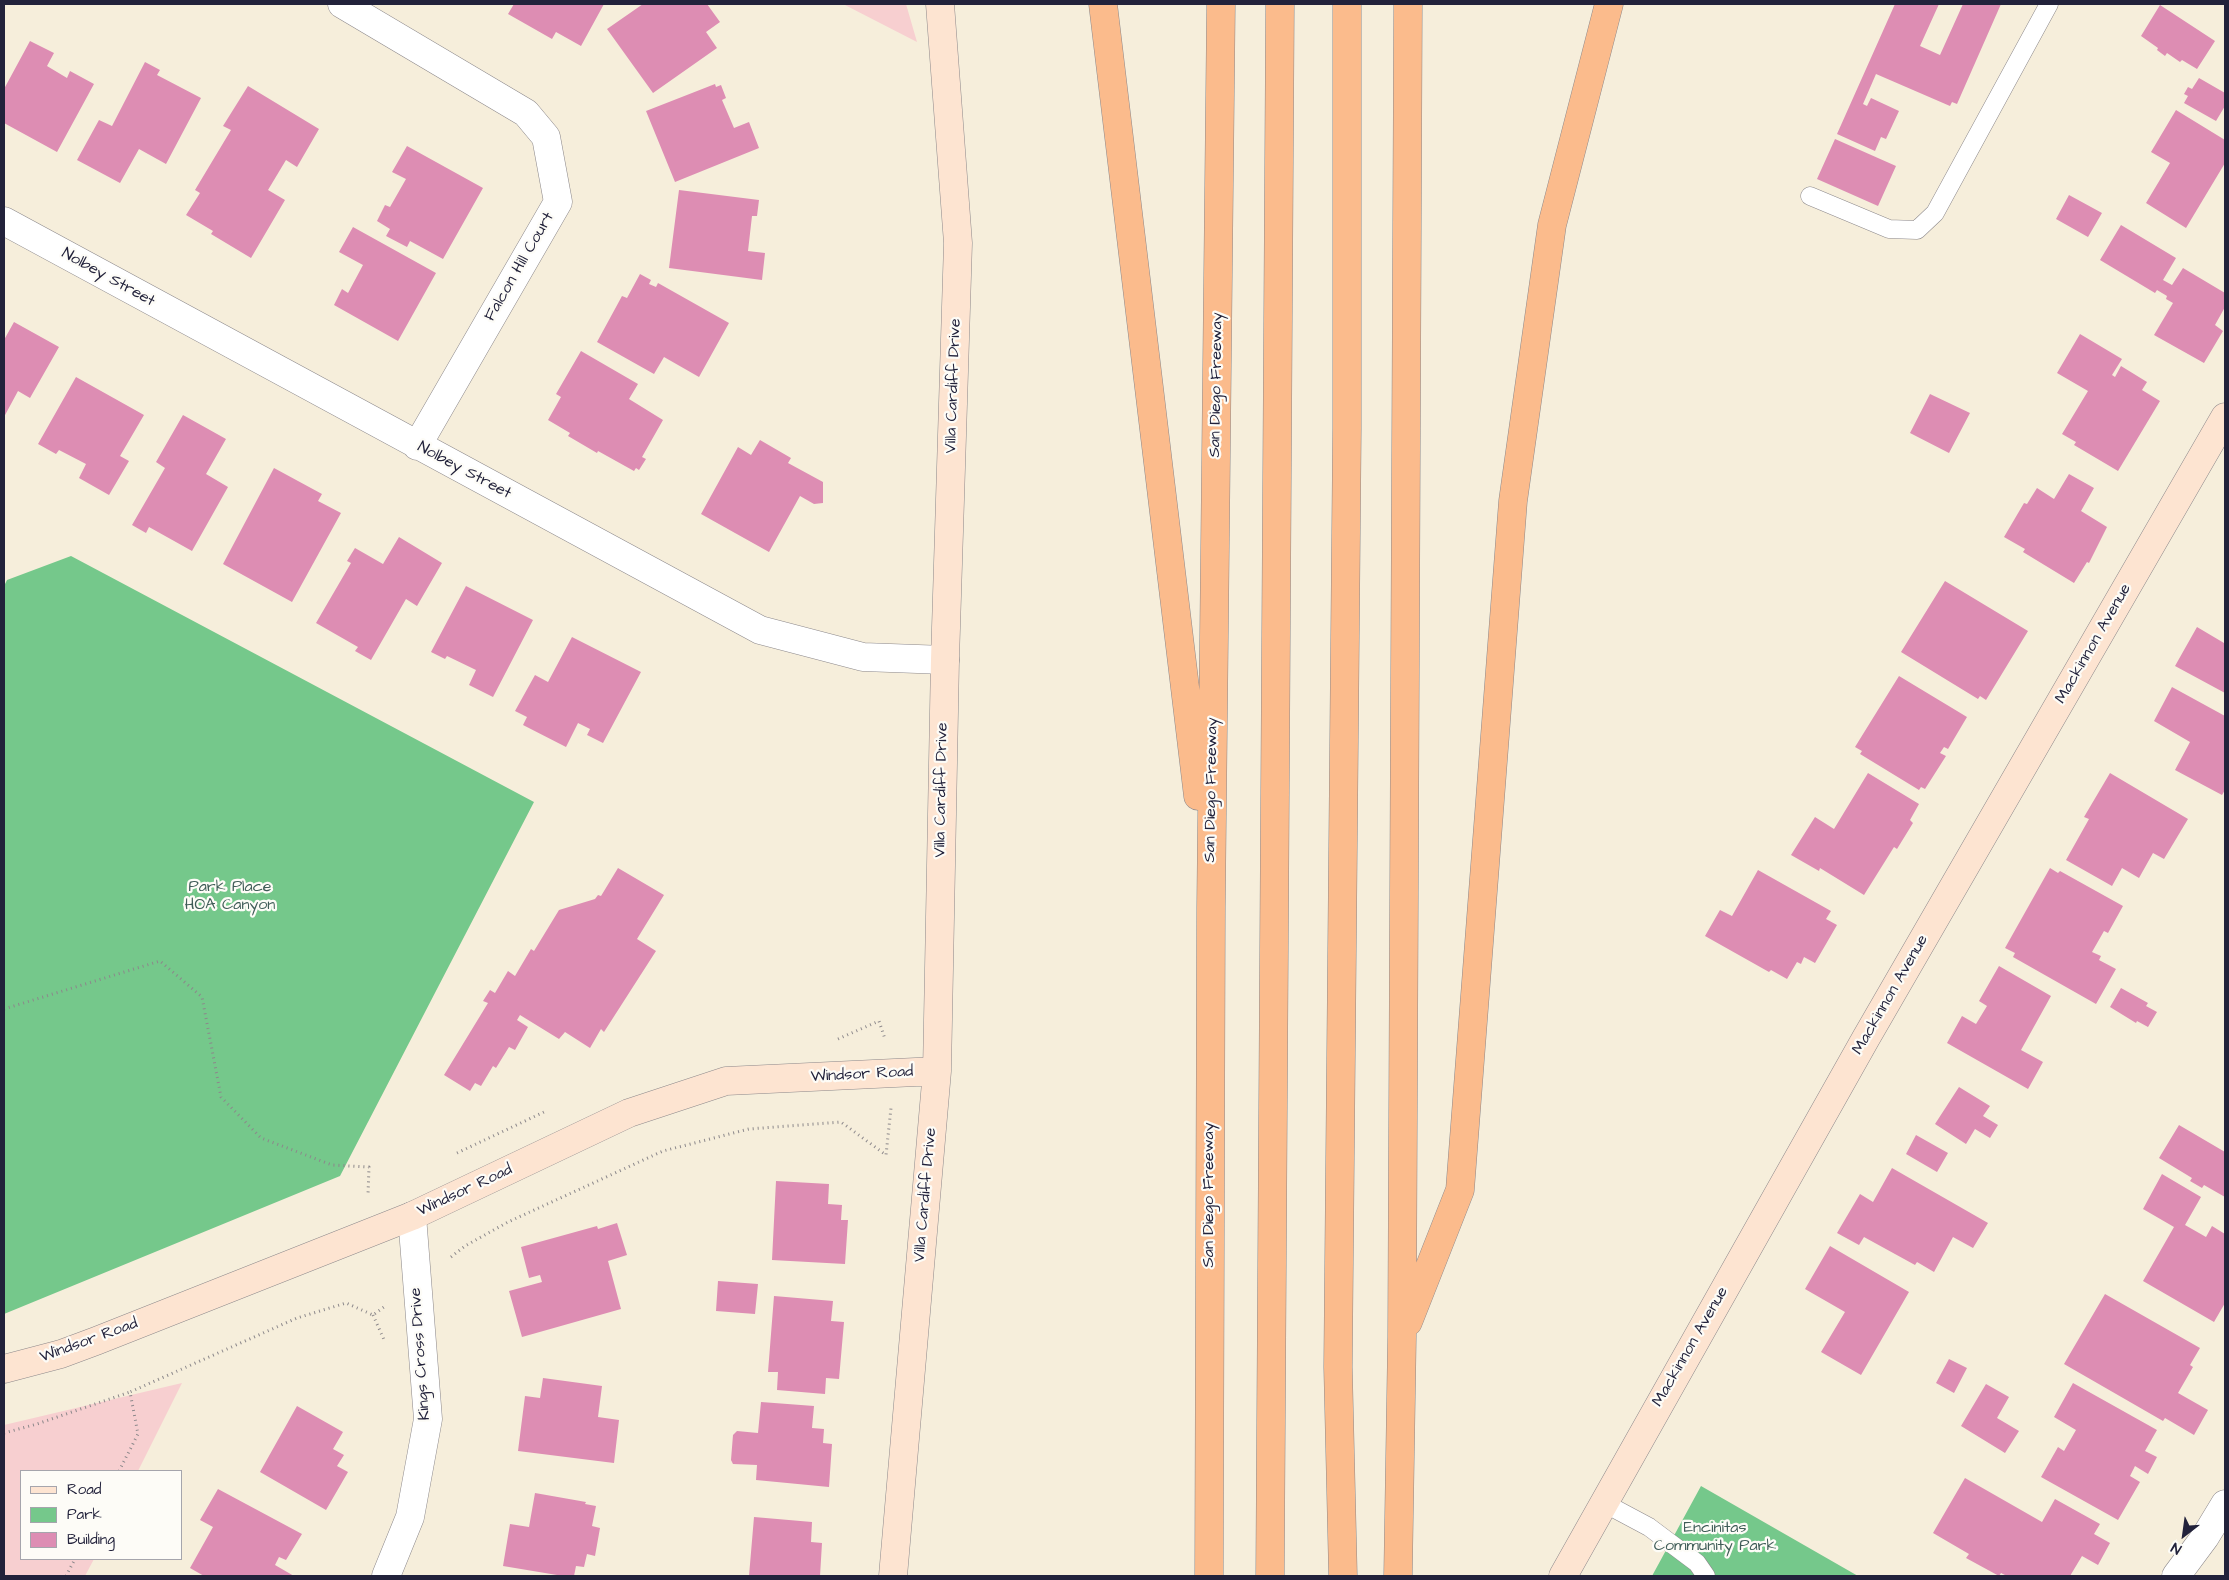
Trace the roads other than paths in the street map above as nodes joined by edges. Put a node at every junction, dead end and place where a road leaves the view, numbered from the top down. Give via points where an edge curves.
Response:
1 (342, 4) edge
2 (940, 4) edge
3 (1104, 4) edge
4 (1221, 4) edge
5 (1280, 4) edge
6 (1347, 4) edge
7 (1408, 4) edge
8 (1609, 4) edge
9 (2048, 4) edge
10 (1810, 196) dead end
11 (4, 221) edge
12 (2225, 417) edge
13 (417, 446) junction
14 (945, 660) junction
15 (1211, 907) junction
16 (936, 1071) junction
17 (412, 1216) junction
18 (1402, 1337) junction
19 (4, 1369) edge
20 (1604, 1502) junction
21 (2225, 1504) edge
22 (386, 1576) edge
23 (893, 1576) edge
24 (1209, 1576) edge
25 (1270, 1576) edge
26 (1343, 1576) edge
27 (1398, 1576) edge
28 (1563, 1576) edge
29 (1706, 1576) edge
30 (2176, 1576) edge

1 - 13 street, Falcon Hill Court via 526,113 546,137 558,202
2 - 14 street, Villa Cardiff Drive via 958,243
3 - 15 highway
4 - 15 highway, San Diego Freeway
5 - 25 highway
6 - 26 highway via 1347,428 1338,1367
7 - 18 highway
8 - 18 highway via 1552,225 1513,501 1460,1190
9 - 10 lane via 1935,213 1918,230 1890,229
11 - 13 street, Nolbey Street
12 - 20 street, Mackinnon Avenue via 1866,1038
13 - 14 street, Nolbey Street via 760,630 863,657
14 - 16 street, Villa Cardiff Drive
15 - 24 highway, San Diego Freeway
16 - 17 street, Windsor Road via 726,1081 629,1113
16 - 23 street, Villa Cardiff Drive
17 - 19 street, Windsor Road via 96,1341
17 - 22 street, Kings Cross Drive via 428,1419 410,1517
18 - 27 highway
20 - 28 street, Mackinnon Avenue
20 - 29 lane via 1649,1527 1697,1564
21 - 30 street

